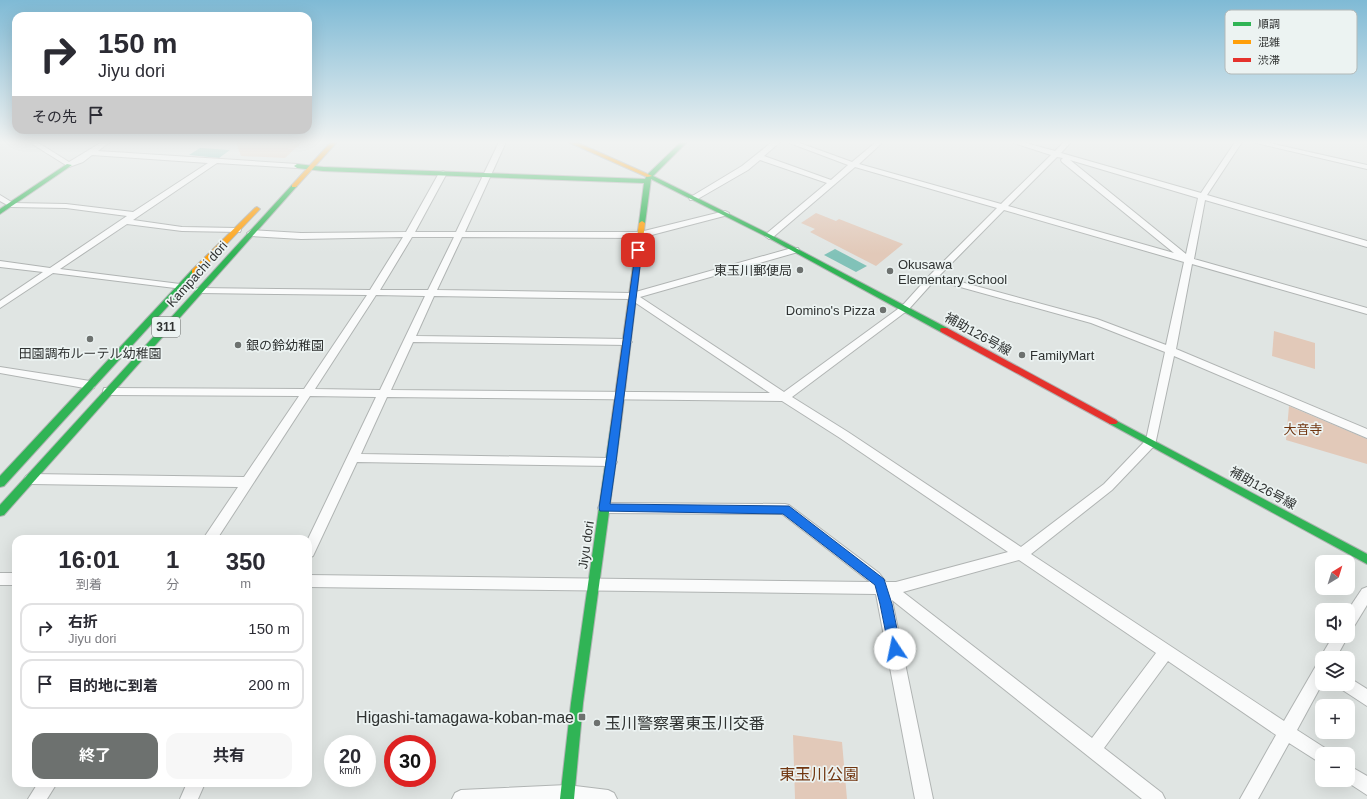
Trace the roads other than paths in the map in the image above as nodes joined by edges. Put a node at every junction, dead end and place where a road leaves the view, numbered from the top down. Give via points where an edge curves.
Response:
1 (48, 179) edge
2 (188, 179) edge
3 (301, 179) edge
4 (440, 179) edge
5 (486, 179) edge
6 (648, 179) edge
7 (651, 179) edge
8 (725, 179) edge
9 (822, 179) edge
10 (837, 179) edge
11 (907, 179) edge
12 (1032, 179) edge
13 (1089, 179) edge
14 (1143, 179) edge
15 (1214, 179) edge
16 (833, 183) junction
17 (0, 197) edge
18 (1202, 197) junction
19 (693, 198) junction
20 (262, 203) dead end
21 (11, 205) junction
22 (1004, 207) junction
23 (0, 212) edge
24 (725, 213) junction
25 (135, 215) junction
26 (126, 221) junction
27 (237, 230) junction
28 (251, 233) junction
29 (461, 234) junction
30 (640, 234) junction
31 (409, 235) junction
32 (769, 236) junction
33 (1367, 244) edge
34 (795, 250) junction
35 (1188, 261) junction
36 (0, 264) edge
37 (54, 270) junction
38 (933, 277) junction
39 (180, 287) junction
40 (200, 290) junction
41 (373, 293) junction
42 (432, 293) junction
43 (632, 296) junction
44 (0, 305) edge
45 (905, 308) junction
46 (1367, 311) edge
47 (410, 339) junction
48 (627, 342) junction
49 (1170, 350) junction
50 (0, 370) edge
51 (90, 385) junction
52 (108, 391) junction
53 (307, 393) junction
54 (384, 393) junction
55 (620, 395) junction
56 (784, 397) junction
57 (1367, 434) edge
58 (1151, 442) junction
59 (352, 458) junction
60 (611, 462) junction
61 (30, 479) junction
62 (246, 482) junction
63 (0, 483) edge
64 (604, 508) junction
65 (0, 512) edge
66 (213, 535) edge
67 (312, 543) edge
68 (1021, 554) junction
69 (1367, 559) edge
70 (0, 579) edge
71 (12, 579) edge
72 (312, 581) edge
73 (593, 585) junction
74 (881, 587) junction
75 (1367, 593) edge
76 (1355, 612) edge
77 (1166, 652) junction
78 (1315, 682) edge
79 (1355, 690) edge
80 (1367, 698) edge
81 (1287, 733) junction
82 (1093, 750) junction
83 (1315, 751) edge
84 (1355, 778) edge
85 (1367, 786) edge
86 (45, 787) edge
87 (194, 787) edge
88 (567, 797) edge
89 (37, 799) edge
90 (189, 799) edge
91 (461, 799) edge
92 (608, 799) edge
93 (924, 799) edge
94 (1156, 799) edge
95 (1249, 799) edge

1 - 21 street
2 - 25 street
3 - 28 street, Kampachi dori / 311
4 - 31 street
5 - 29 street
6 - 30 street, Jiyu dori
7 - 19 street, 補助126号線
8 - 19 street
9 - 16 street
10 - 16 street
11 - 22 street
12 - 22 street
13 - 35 street
14 - 18 street
15 - 18 street
16 - 32 street
17 - 21 street
18 - 33 street
18 - 35 street
19 - 24 street, 補助126号線
20 - 27 street, Kampachi dori / 311
21 - 23 street
21 - 25 street via 66,206
22 - 35 street
22 - 38 street
24 - 30 street
24 - 32 street, 補助126号線
25 - 26 street
26 - 27 street via 182,228
26 - 37 street
27 - 39 street, Kampachi dori / 311
28 - 31 street via 301,236
28 - 40 street, Kampachi dori / 311
29 - 30 street
29 - 31 street
29 - 42 street
30 - 43 street, Jiyu dori
31 - 41 street
32 - 34 street, 補助126号線
34 - 43 street
34 - 45 street, 補助126号線
35 - 46 street
35 - 49 street
36 - 37 street
37 - 39 street
37 - 44 street
38 - 45 street
38 - 49 street via 1094,321
39 - 51 street, Kampachi dori / 311
40 - 41 street
40 - 52 street, Kampachi dori / 311
41 - 42 street
41 - 53 street
42 - 43 street
42 - 47 street
43 - 48 street, Jiyu dori
43 - 56 street
45 - 56 street
45 - 58 street, 補助126号線
47 - 48 street
47 - 54 street
48 - 55 street, Jiyu dori
49 - 57 street
49 - 58 street
50 - 51 street
51 - 63 street, Kampachi dori / 311
52 - 53 street
52 - 61 street, Kampachi dori / 311
53 - 54 street
53 - 62 street
54 - 55 street
54 - 59 street
55 - 56 street
55 - 60 street, Jiyu dori
56 - 68 street
58 - 68 street via 1108,487
58 - 69 street, 補助126号線
59 - 60 street
59 - 67 street
60 - 64 street, Jiyu dori
61 - 62 street
61 - 65 street, Kampachi dori / 311
62 - 66 street
64 - 73 street, Jiyu dori
64 - 74 street via 785,509 874,577 880,582
68 - 74 street via 896,588
68 - 77 street
70 - 71 street
72 - 73 street
73 - 74 street
73 - 88 street, Jiyu dori
74 - 82 street via 902,599
74 - 93 street
75 - 76 street
77 - 81 street
77 - 82 street
78 - 81 street
79 - 80 street
81 - 83 street
81 - 95 street
82 - 94 street
84 - 85 street
86 - 89 street
87 - 90 street
88 - 91 street
88 - 92 street

